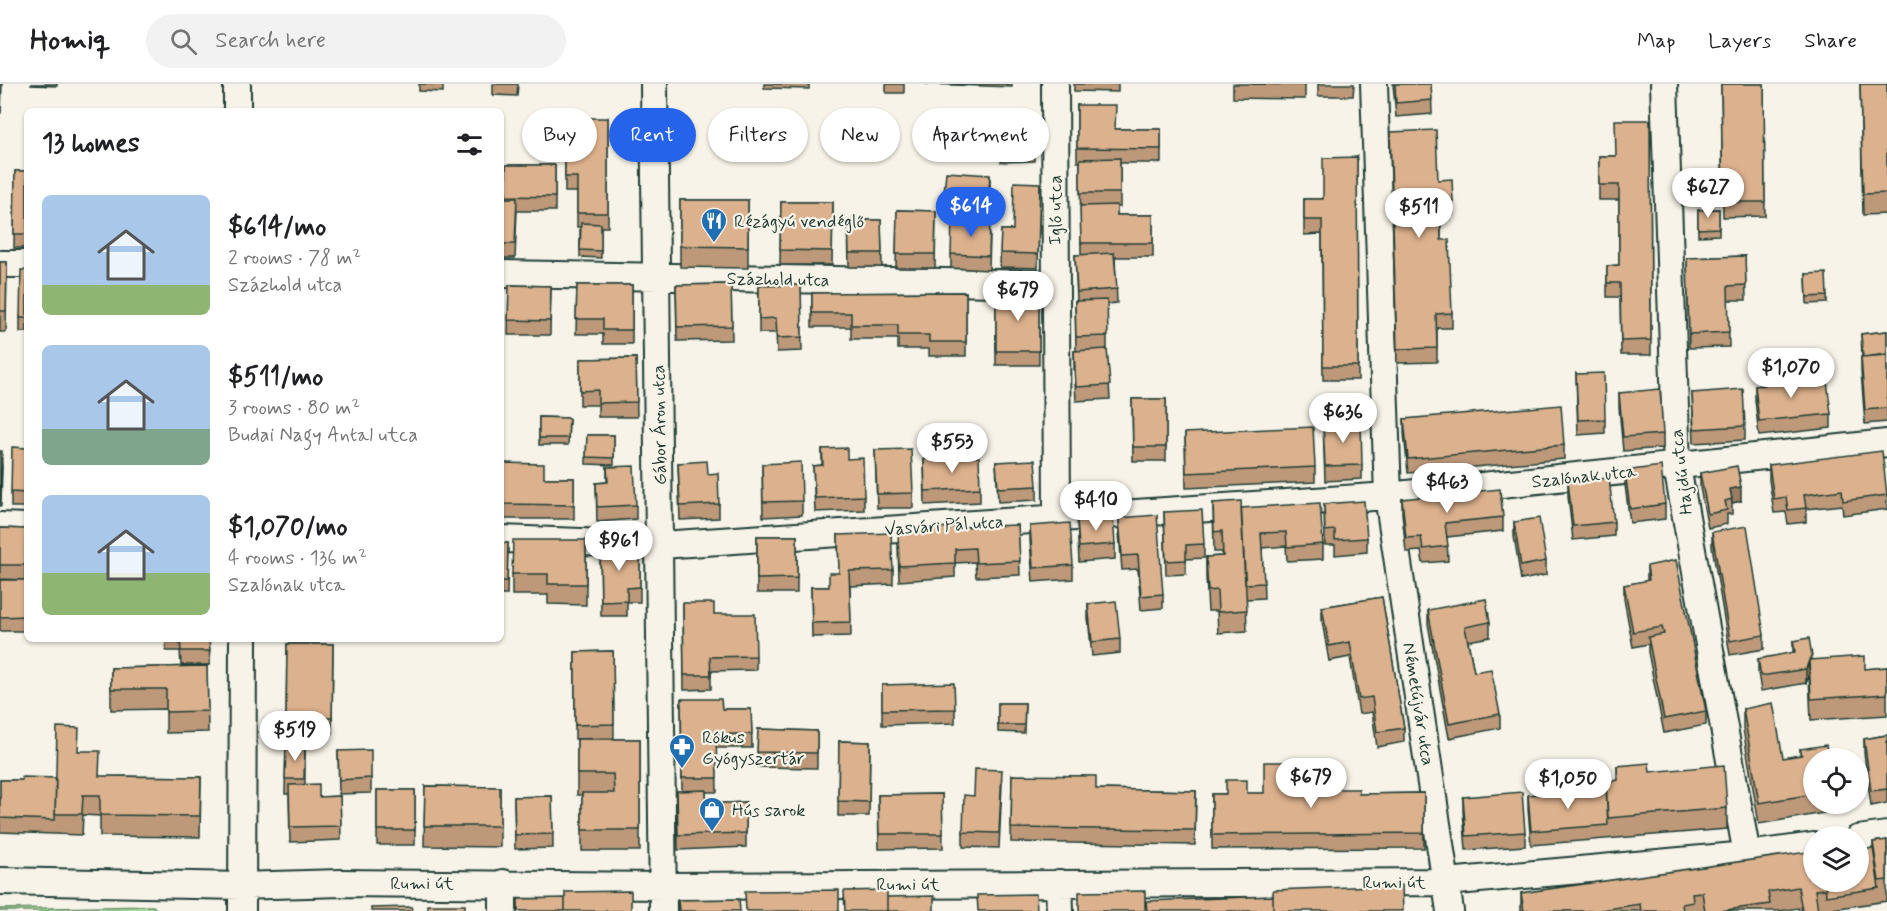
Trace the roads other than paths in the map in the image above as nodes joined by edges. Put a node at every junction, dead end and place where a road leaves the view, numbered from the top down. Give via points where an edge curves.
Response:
1 (237, 84) edge
2 (654, 84) edge
3 (1054, 84) edge
4 (1374, 84) edge
5 (1664, 84) edge
6 (237, 108) edge
7 (0, 264) edge
8 (24, 264) edge
9 (504, 274) edge
10 (657, 277) junction
11 (1056, 284) junction
12 (1887, 443) edge
13 (1677, 467) junction
14 (1388, 496) junction
15 (1057, 516) junction
16 (0, 526) edge
17 (24, 527) edge
18 (504, 539) edge
19 (661, 544) junction
20 (243, 642) edge
21 (1887, 835) edge
22 (1869, 837) edge
23 (1803, 848) edge
24 (1748, 855) junction
25 (0, 882) edge
26 (1446, 882) junction
27 (503, 883) junction
28 (1059, 883) junction
29 (241, 886) junction
30 (663, 886) junction
31 (242, 911) edge
32 (503, 911) edge
33 (663, 911) edge
34 (1060, 911) edge
35 (1450, 911) edge

1 - 6 street
2 - 10 street, Gábor Áron utca
3 - 11 street, Igló utca
4 - 14 street, Németújvár utca
5 - 13 street, Hajdú utca
7 - 8 street
9 - 10 street, Százhold utca
10 - 11 street, Százhold utca
10 - 19 street, Gábor Áron utca
11 - 15 street, Igló utca
12 - 13 street, Szalónak utca
13 - 14 street, Szalónak utca
13 - 24 street, Hajdú utca
14 - 15 street, Vasvári Pál utca
14 - 26 street, Németújvár utca
15 - 19 street, Vasvári Pál utca
16 - 17 street
18 - 19 street, Vasvári Pál utca
19 - 30 street, Gábor Áron utca
20 - 29 street
21 - 22 street
23 - 24 street, Rumi út
24 - 26 street, Rumi út
25 - 29 street, Rumi út
26 - 28 street, Rumi út
26 - 35 street, Németújvár utca
27 - 29 street, Rumi út
27 - 30 street, Rumi út
27 - 32 street
28 - 30 street, Rumi út
28 - 34 street
29 - 31 street
30 - 33 street, Gábor Áron utca

